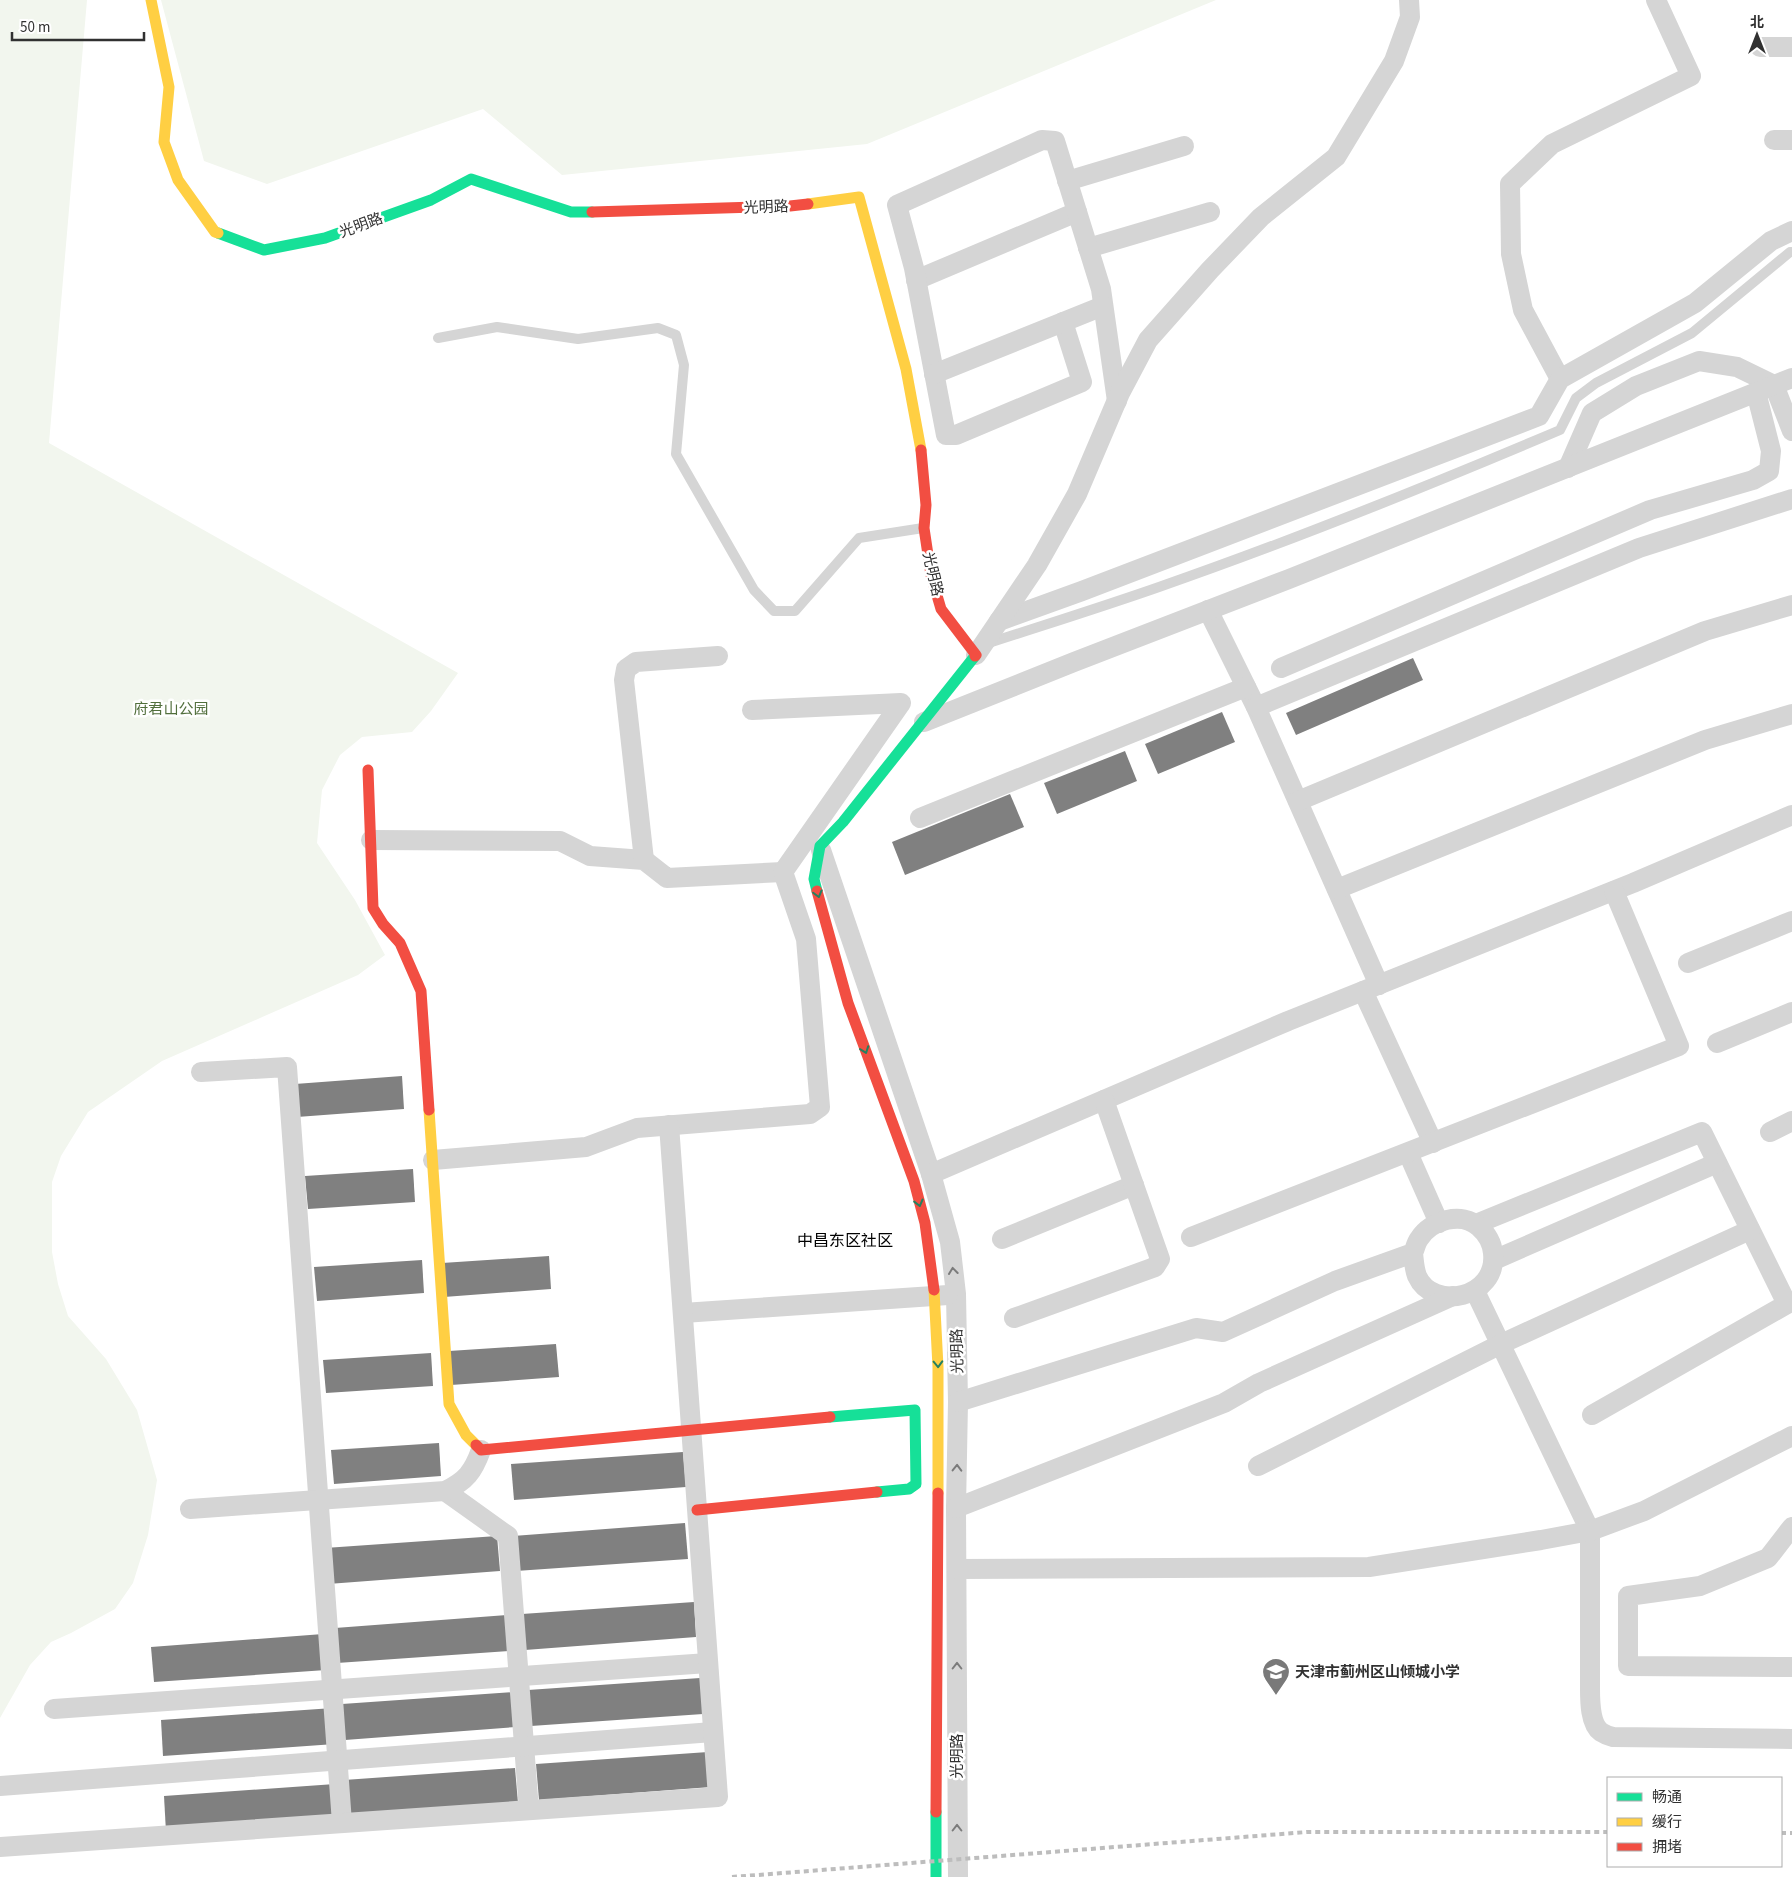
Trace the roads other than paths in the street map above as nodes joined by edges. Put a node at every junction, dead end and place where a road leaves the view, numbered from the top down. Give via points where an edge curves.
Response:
1 (150, 0) edge
2 (1409, 0) edge
3 (1656, 0) edge
4 (1760, 47) dead end
5 (1792, 47) edge
6 (1184, 146) dead end
7 (1067, 182) junction
8 (1077, 212) junction
9 (1210, 212) dead end
10 (1792, 231) edge
11 (1088, 248) junction
12 (1792, 252) edge
13 (916, 280) junction
14 (1103, 306) junction
15 (1063, 322) junction
16 (438, 338) dead end
17 (934, 374) junction
18 (1560, 378) junction
19 (1774, 385) edge
20 (1117, 401) junction
21 (1792, 431) edge
22 (1568, 468) junction
23 (1792, 498) edge
24 (924, 528) junction
25 (1792, 605) edge
26 (1208, 610) junction
27 (999, 621) junction
28 (980, 650) junction
29 (718, 656) dead end
30 (1281, 668) dead end
31 (1246, 687) junction
32 (1256, 707) junction
33 (752, 710) dead end
34 (1792, 714) edge
35 (924, 722) junction
36 (368, 770) dead end
37 (1298, 801) junction
38 (1792, 815) edge
39 (920, 818) dead end
40 (371, 840) junction
41 (820, 846) junction
42 (644, 860) junction
43 (783, 872) junction
44 (1337, 889) junction
45 (1614, 891) junction
46 (1792, 921) edge
47 (1688, 963) dead end
48 (1371, 988) junction
49 (1792, 1012) edge
50 (1717, 1043) dead end
51 (201, 1072) dead end
52 (1104, 1100) junction
53 (1792, 1121) edge
54 (669, 1125) junction
55 (1770, 1132) dead end
56 (1433, 1143) junction
57 (1408, 1153) junction
58 (433, 1160) junction
59 (1717, 1163) junction
60 (931, 1174) junction
61 (1134, 1185) junction
62 (1439, 1223) junction
63 (1476, 1224) junction
64 (1750, 1230) junction
65 (1191, 1237) dead end
66 (1002, 1239) dead end
67 (1413, 1253) junction
68 (1494, 1260) junction
69 (1475, 1291) junction
70 (956, 1294) junction
71 (935, 1295) junction
72 (1453, 1296) junction
73 (684, 1313) junction
74 (1014, 1318) dead end
75 (1501, 1344) junction
76 (958, 1402) junction
77 (1592, 1415) dead end
78 (692, 1429) junction
79 (1792, 1436) edge
80 (481, 1450) junction
81 (1258, 1466) dead end
82 (445, 1491) junction
83 (318, 1500) junction
84 (956, 1508) junction
85 (190, 1509) dead end
86 (697, 1510) junction
87 (1590, 1532) junction
88 (1789, 1539) edge
89 (957, 1569) junction
90 (708, 1663) junction
91 (1792, 1668) edge
92 (519, 1676) junction
93 (332, 1689) junction
94 (54, 1709) dead end
95 (713, 1732) junction
96 (1792, 1739) edge
97 (524, 1746) junction
98 (337, 1760) junction
99 (0, 1786) edge
100 (529, 1810) junction
101 (342, 1823) junction
102 (0, 1847) edge
103 (936, 1877) edge
104 (958, 1877) edge

1 - 24 street, 光明路 via 169,87 164,142 178,180 215,232 264,250 325,238 431,200 471,179 571,212 790,206 860,197 906,369 919,435 925,480
2 - 20 street via 1410,17 1394,62 1336,157 1261,217 1210,270 1148,340
3 - 18 street via 1691,76 1552,144 1510,184 1511,254 1523,310
4 - 5 street
6 - 7 street
7 - 8 street
7 - 13 street via 1054,141 1042,140 897,205
8 - 11 street
8 - 13 street
9 - 11 street
10 - 18 street via 1771,241 1695,303
11 - 14 street
12 - 28 lane via 1692,333 1589,388 1576,398 1560,430 1177,580
13 - 17 street
14 - 15 street
14 - 20 street
15 - 17 street
15 - 17 street via 1082,382 956,435 946,435
16 - 24 lane via 497,327 578,339 658,328 676,335 684,365 676,454 754,590 774,610 794,610 859,538
18 - 27 street via 1539,416
19 - 21 street
19 - 22 street
19 - 22 street via 1737,367 1700,361 1636,386 1592,413
19 - 30 street via 1769,471 1753,480 1650,510
20 - 27 street via 1077,494 1037,565
22 - 26 street
23 - 32 street via 1639,548
24 - 28 street, 光明路 via 931,574 942,609
25 - 37 street via 1705,631
26 - 31 street
26 - 35 street
27 - 28 street
28 - 35 street
29 - 42 street via 636,662 626,669 624,680
31 - 32 street
31 - 39 street
32 - 37 street
33 - 43 street via 901,703
34 - 44 street via 1705,740
35 - 41 street
36 - 40 street
37 - 44 street
38 - 45 street
40 - 42 street via 560,841 590,856
40 - 58 street via 373,908 400,943 422,991
41 - 60 street, 光明路
41 -> 71 street, 光明路 via 814,879 827,932 848,1003 914,1181 930,1251
42 - 43 street via 667,878
43 - 54 street via 806,939 820,1107 810,1114
44 - 48 street
45 - 48 street
45 - 56 street via 1679,1046
46 - 47 street
48 - 52 street
48 - 56 street
49 - 50 street
51 - 83 street via 287,1067
52 - 60 street
52 - 61 street
53 - 55 street
54 - 58 street via 637,1128 586,1147
54 - 73 street
56 - 57 street
57 - 62 street
57 - 65 street
58 - 80 street via 449,1404 466,1435
59 - 63 street via 1702,1132
59 - 64 street
59 - 68 street
70 -> 60 street, 光明路 via 950,1242
61 - 66 street
61 - 74 street via 1160,1259 1155,1267
62 - 63 street via 1461,1218
62 - 67 street via 1429,1227
63 - 68 street via 1486,1233 1493,1247
64 - 75 street
64 - 77 street via 1787,1304
67 - 72 street via 1418,1278 1427,1289
67 - 76 street via 1335,1280 1223,1332 1196,1328
68 - 69 street via 1488,1279
69 - 72 street
69 - 75 street
70 - 71 street
70 - 76 street, 光明路
71 - 73 street
71 -> 103 street, 光明路 via 938,1367
72 - 84 street via 1259,1383 1224,1403
73 - 78 street
75 - 81 street
75 - 87 street
84 -> 76 street, 光明路
78 - 80 street
78 - 86 street
78 - 86 street via 915,1410 916,1484 909,1489
79 - 87 street via 1644,1511
80 - 82 street via 474,1468 458,1485
82 - 83 street
82 - 92 street via 508,1536
83 - 85 street
83 - 93 street
84 - 89 street, 光明路
86 - 90 street
87 - 89 street via 1369,1567
87 - 96 street via 1590,1702 1595,1724 1601,1732 1613,1737
88 - 91 street via 1768,1558 1700,1586 1628,1596 1628,1666
104 -> 89 street, 光明路
90 - 92 street
90 - 95 street
92 - 93 street
92 - 97 street
93 - 94 street
93 - 98 street
95 - 97 street
95 - 100 street via 718,1796
97 - 98 street
97 - 100 street
98 - 99 street
98 - 101 street
100 - 101 street
101 - 102 street

